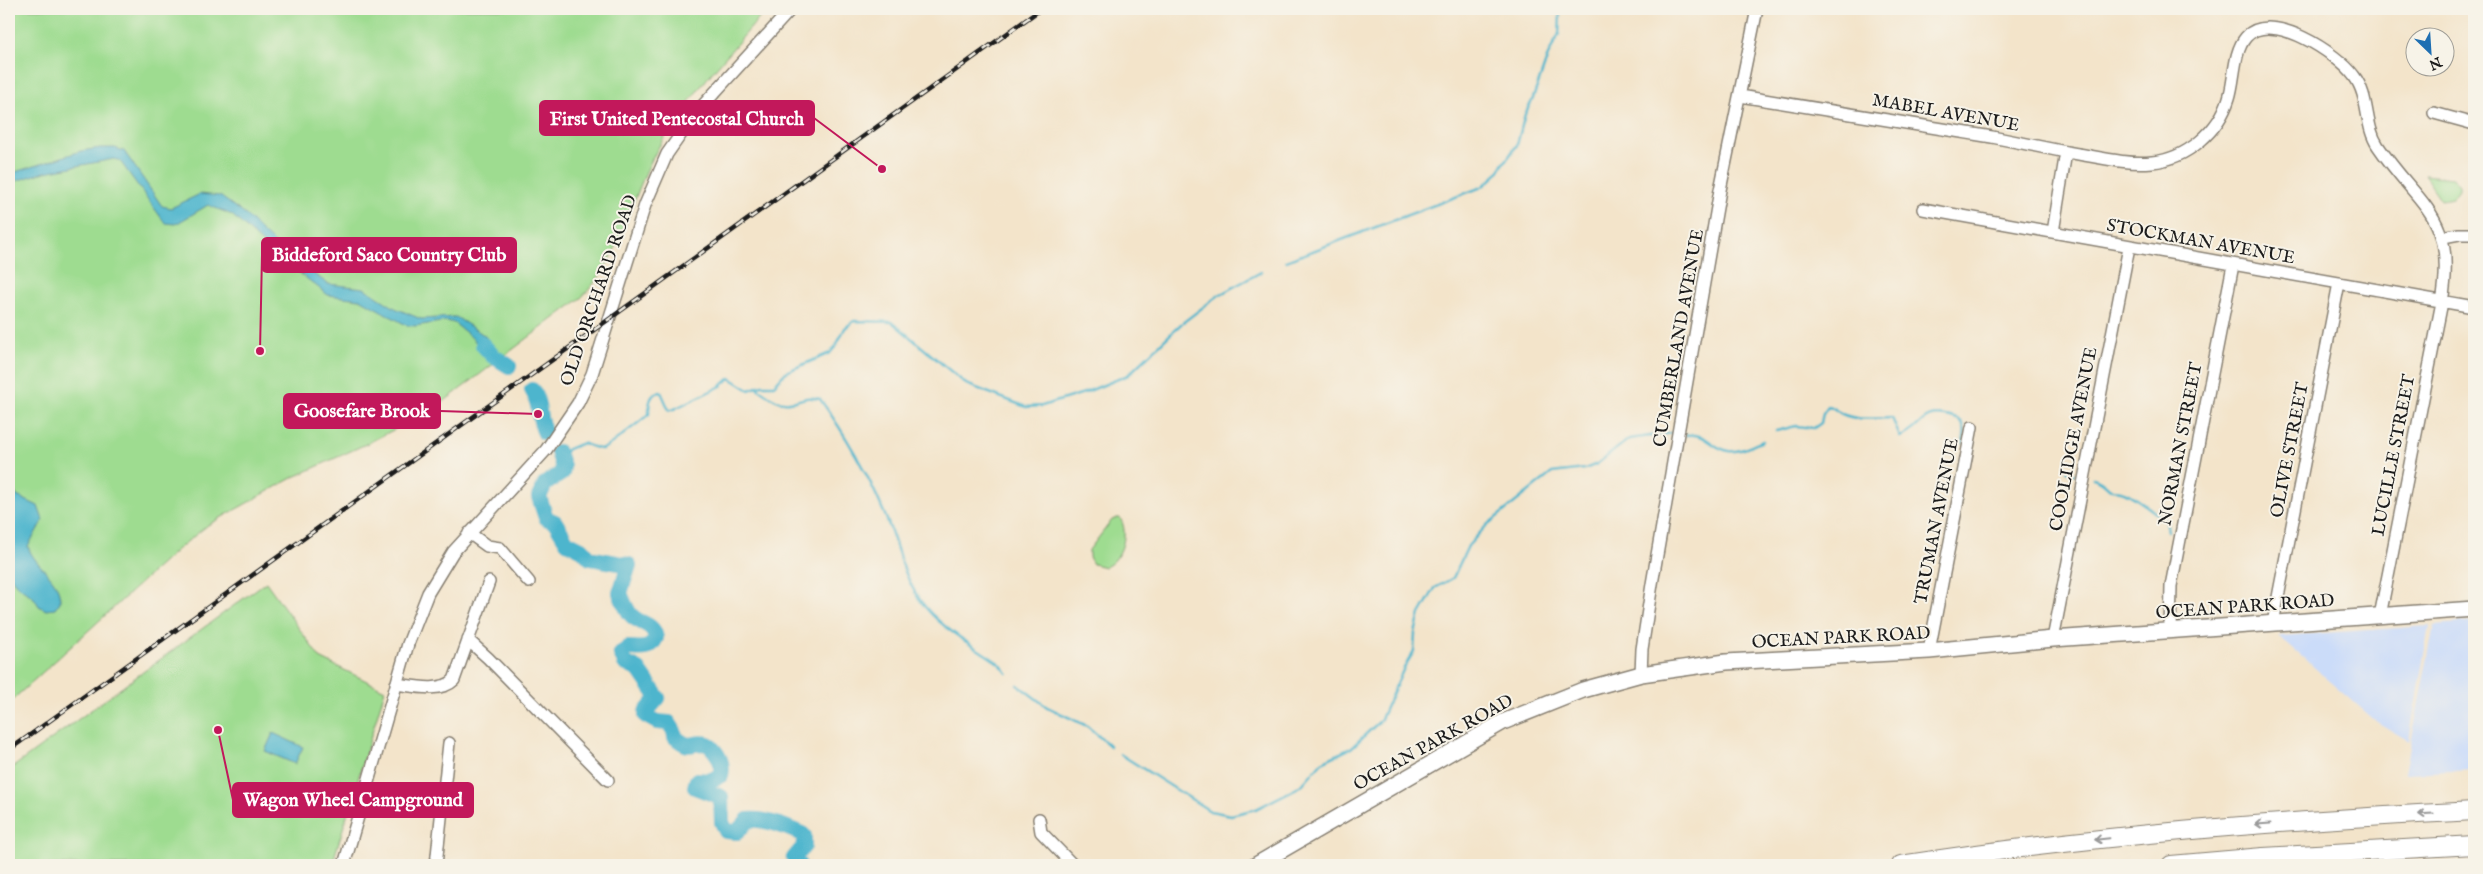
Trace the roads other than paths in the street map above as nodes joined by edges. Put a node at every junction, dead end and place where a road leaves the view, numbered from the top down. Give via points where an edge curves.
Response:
1 (791, 9) edge
2 (1757, 9) edge
3 (1740, 96) junction
4 (2434, 113) dead end
5 (2474, 124) edge
6 (2066, 152) junction
7 (1923, 209) dead end
8 (2053, 232) junction
9 (2474, 234) edge
10 (2443, 237) junction
11 (2129, 247) junction
12 (2233, 264) junction
13 (2339, 283) junction
14 (2442, 302) junction
15 (2474, 307) edge
16 (1972, 427) dead end
17 (469, 533) junction
18 (489, 582) dead end
19 (529, 582) dead end
20 (2474, 609) edge
21 (2380, 616) junction
22 (2273, 623) junction
23 (2170, 630) junction
24 (2053, 639) junction
25 (468, 640) junction
26 (1930, 651) junction
27 (1641, 674) junction
28 (396, 684) junction
29 (449, 743) dead end
30 (608, 780) dead end
31 (2474, 811) edge
32 (1039, 819) dead end
33 (2474, 845) edge
34 (344, 865) edge
35 (436, 865) edge
36 (1073, 865) edge
37 (1256, 865) edge
38 (1901, 865) edge
39 (2171, 865) edge

1 - 17 street, OLD ORCHARD ROAD via 695,114 667,154 645,205 584,392 554,440
2 - 3 street, CUMBERLAND AVENUE
3 - 6 street, MABEL AVENUE
3 - 27 street, CUMBERLAND AVENUE via 1720,190 1652,584
4 - 5 street
6 - 8 street
6 - 10 street, MABEL AVENUE via 2139,163 2162,161 2192,147 2219,122 2229,99 2243,42 2259,30 2284,31 2332,54 2349,69 2364,94 2377,144 2428,207
7 - 8 street, STOCKMAN AVENUE
8 - 11 street, STOCKMAN AVENUE
9 - 10 street
10 - 14 street, LUCILLE STREET via 2446,267
11 - 12 street, STOCKMAN AVENUE
11 - 24 street, COOLIDGE AVENUE
12 - 13 street, STOCKMAN AVENUE
12 - 23 street, NORMAN STREET via 2171,586
13 - 14 street, STOCKMAN AVENUE
13 - 22 street, OLIVE STREET
14 - 15 street, STOCKMAN AVENUE
14 - 21 street, LUCILLE STREET
16 - 26 street, TRUMAN AVENUE
17 - 19 street via 487,546 500,548
17 - 28 street, OLD ORCHARD ROAD via 443,566 428,592
18 - 25 street
20 - 21 main road, OCEAN PARK ROAD
21 - 22 main road, OCEAN PARK ROAD
22 - 23 main road, OCEAN PARK ROAD
23 - 24 main road, OCEAN PARK ROAD
24 - 26 main road, OCEAN PARK ROAD
25 - 28 street via 456,675 448,685
25 - 30 street
26 - 27 main road, OCEAN PARK ROAD via 1735,662
27 - 37 main road, OCEAN PARK ROAD via 1583,690 1503,722
28 - 34 street, OLD ORCHARD ROAD
29 - 35 street
31 -> 38 highway via 2192,830
32 - 36 street via 1041,832
33 - 39 highway

